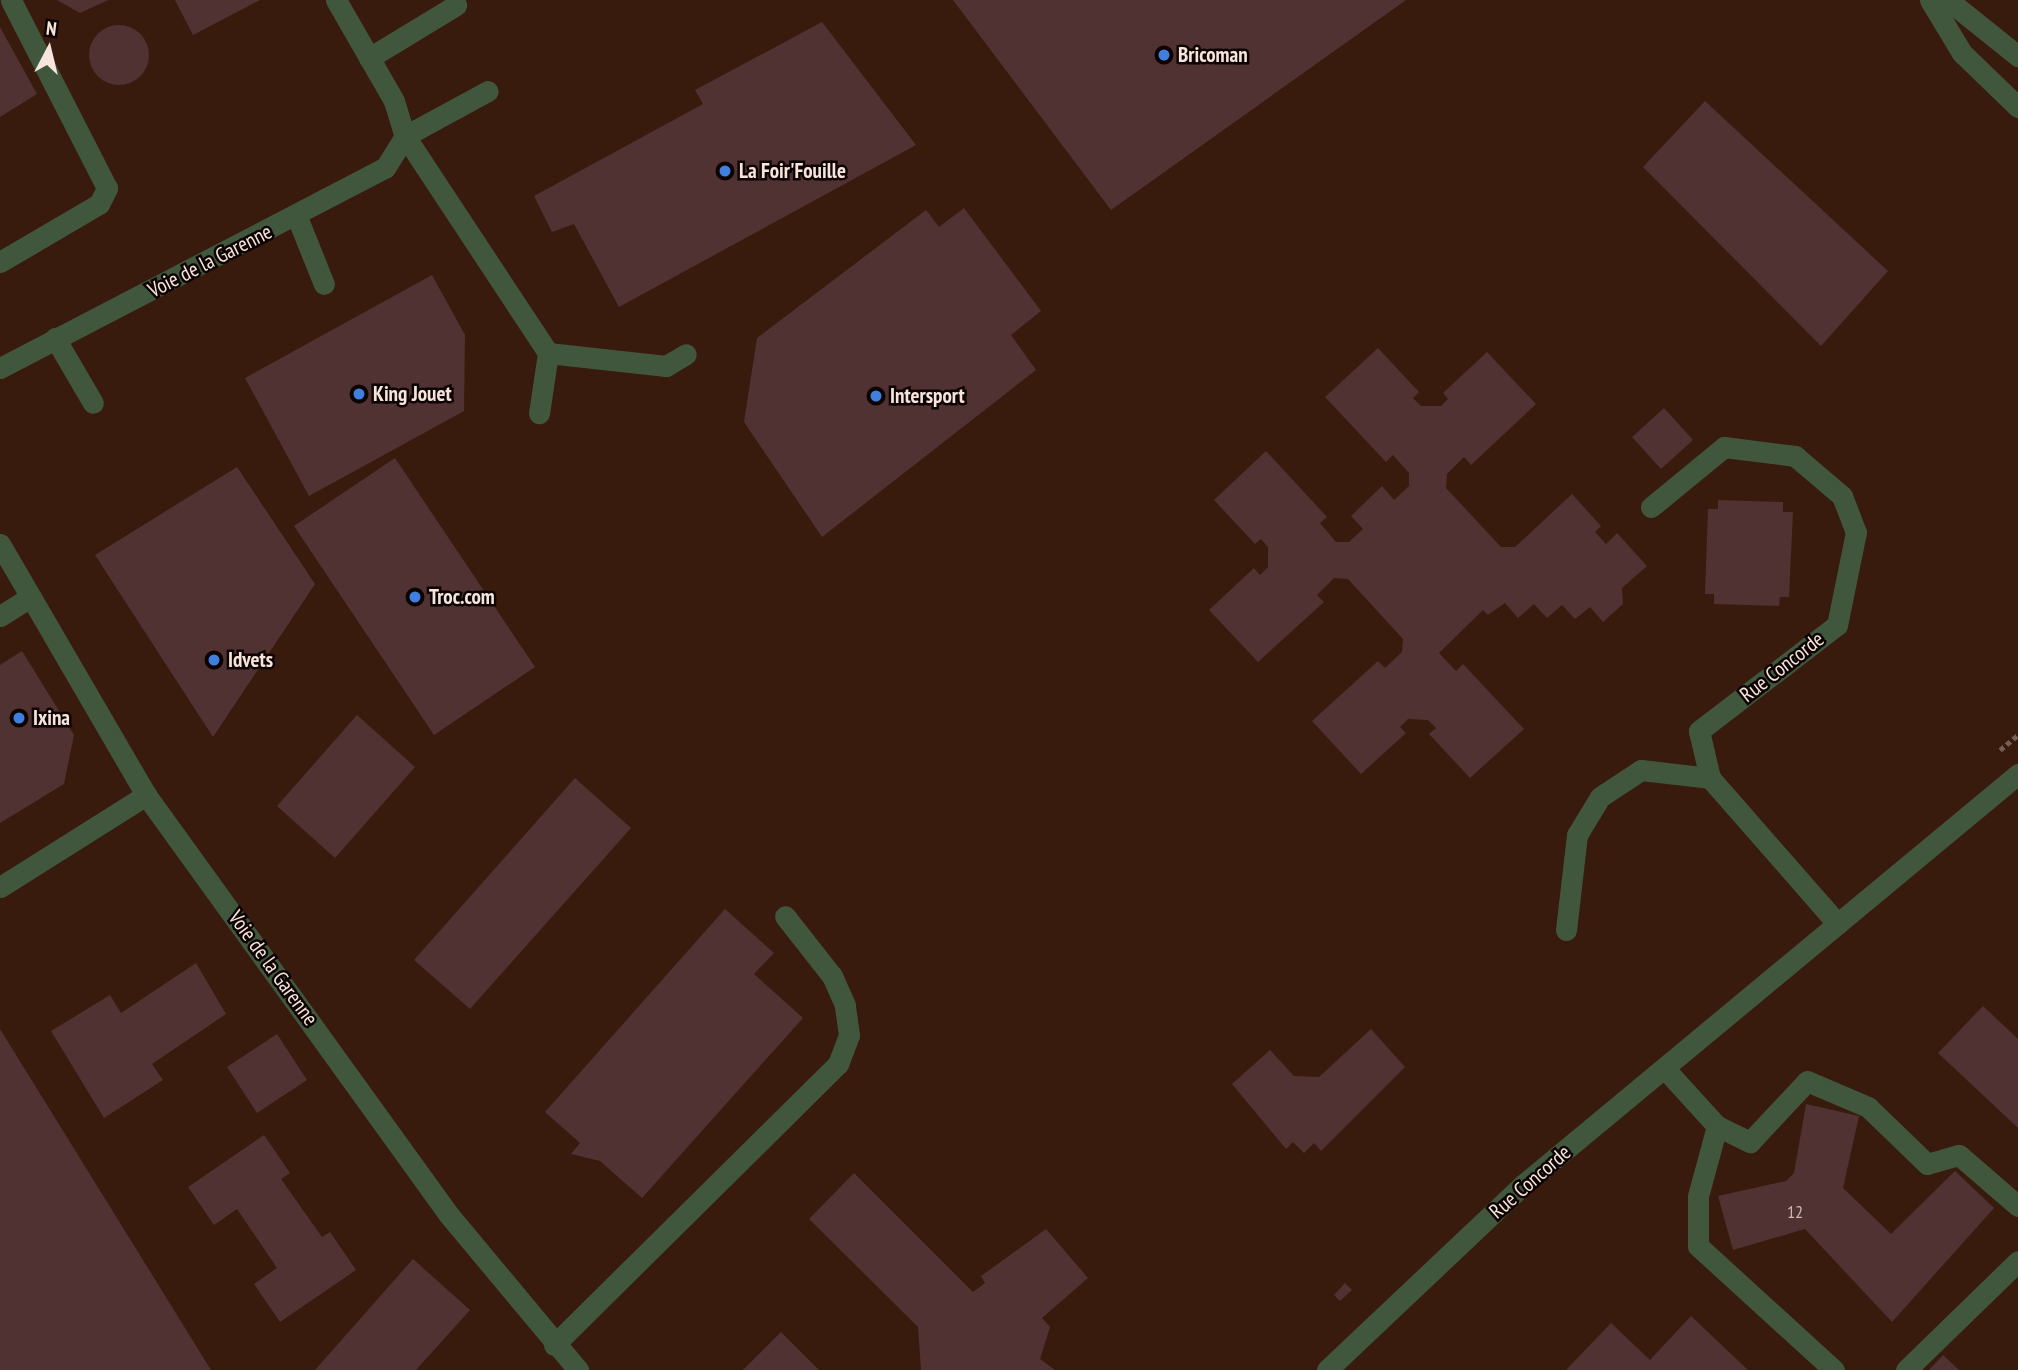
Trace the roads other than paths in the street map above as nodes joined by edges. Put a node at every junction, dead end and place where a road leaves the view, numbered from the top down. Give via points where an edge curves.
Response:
1 (11, 0) edge
2 (336, 0) edge
3 (1930, 0) edge
4 (1948, 0) edge
5 (456, 5) dead end
6 (2018, 56) edge
7 (369, 58) junction
8 (488, 91) dead end
9 (2018, 107) edge
10 (405, 136) junction
11 (298, 217) junction
12 (0, 262) edge
13 (324, 284) dead end
14 (55, 338) junction
15 (548, 353) junction
16 (686, 354) dead end
17 (0, 368) edge
18 (93, 403) dead end
19 (539, 413) dead end
20 (1651, 507) dead end
21 (0, 544) edge
22 (31, 597) junction
23 (0, 616) edge
24 (2018, 774) edge
25 (1710, 778) junction
26 (146, 795) junction
27 (0, 887) edge
28 (785, 916) dead end
29 (1838, 924) junction
30 (1566, 930) dead end
31 (1665, 1070) junction
32 (1717, 1126) junction
33 (2018, 1206) edge
34 (2018, 1261) edge
35 (554, 1345) junction
36 (578, 1370) edge
37 (1327, 1370) edge
38 (1834, 1370) edge
39 (1906, 1370) edge

1 - 12 street via 107,188 99,204
2 - 7 street
3 - 9 street via 1962,54
4 - 6 street
5 - 7 street
7 - 10 street via 402,118
8 - 10 street
10 - 11 street, Voie de la Garenne via 385,168
10 - 15 street
11 - 13 street
11 - 14 street, Voie de la Garenne
14 - 17 street, Voie de la Garenne
14 - 18 street
15 - 16 street via 666,366
15 - 19 street
20 - 25 street, Rue Concorde via 1724,447 1759,451 1795,456 1842,496 1856,532 1837,625 1699,731
21 - 22 street, Voie de la Garenne
22 - 23 street
22 - 26 street, Voie de la Garenne
24 - 29 street, Rue Concorde
25 - 29 street, Rue Concorde
25 - 30 street via 1641,770 1600,797 1577,835
26 - 27 street
26 - 35 street, Voie de la Garenne via 449,1215
28 - 35 street via 832,976 845,1005 849,1035 838,1064
29 - 31 street, Rue Concorde
31 - 32 street
31 - 37 street, Rue Concorde via 1524,1184
32 - 33 street via 1749,1142 1807,1081 1868,1107 1927,1164 1959,1155
32 - 38 street via 1698,1196 1698,1246
34 - 39 street
35 - 36 street, Voie de la Garenne

